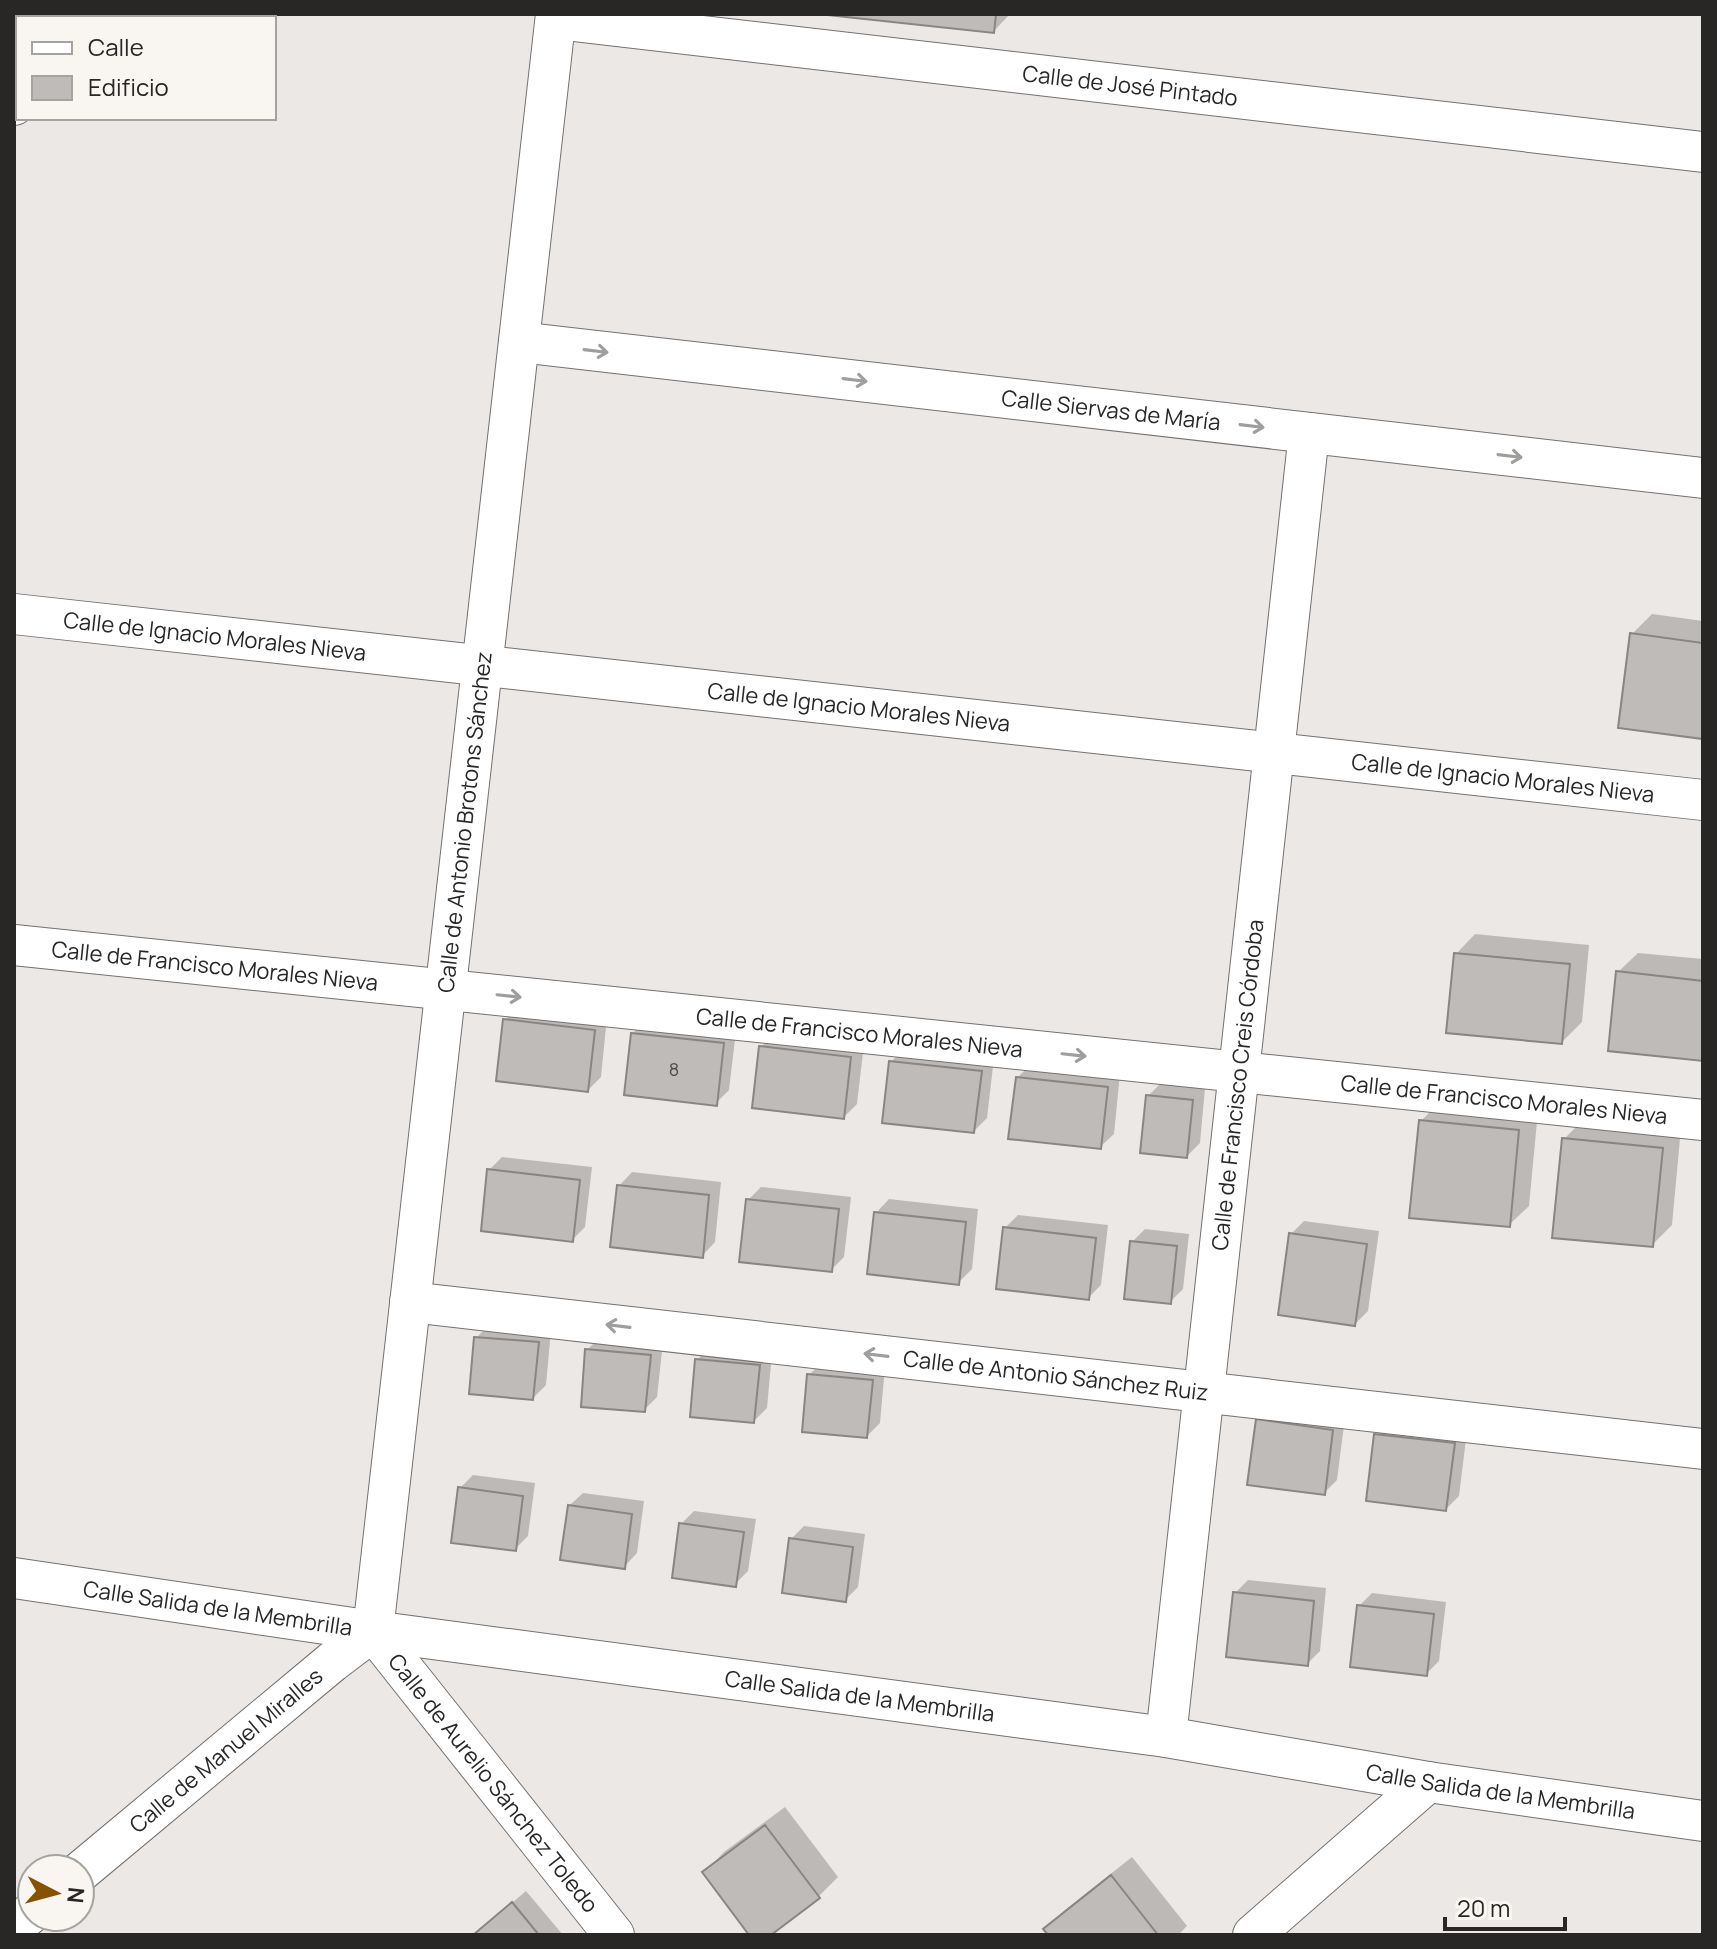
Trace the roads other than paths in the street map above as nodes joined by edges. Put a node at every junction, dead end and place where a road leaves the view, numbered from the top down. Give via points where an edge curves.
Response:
1 (556, 16) edge
2 (1703, 152) edge
3 (519, 342) junction
4 (1309, 433) junction
5 (1703, 478) edge
6 (14, 614) edge
7 (482, 665) junction
8 (1274, 753) junction
9 (1703, 800) edge
10 (14, 945) edge
11 (445, 990) junction
12 (1239, 1072) junction
13 (1703, 1120) edge
14 (410, 1302) junction
15 (1204, 1393) junction
16 (1703, 1449) edge
17 (14, 1578) edge
18 (373, 1631) junction
19 (1166, 1737) junction
20 (1428, 1782) junction
21 (1703, 1821) edge
22 (96, 1859) edge
23 (614, 1935) edge
24 (1253, 1935) edge

1 - 2 street, Calle de José Pintado
1 - 3 street, Calle de Antonio Brotons Sánchez
3 -> 4 street, Calle Siervas de María
3 - 7 street, Calle de Antonio Brotons Sánchez
4 -> 5 street, Calle Siervas de María
4 - 8 street, Calle de Francisco Creis Córdoba
6 - 7 street, Calle de Ignacio Morales Nieva
7 - 8 street, Calle de Ignacio Morales Nieva
7 - 11 street, Calle de Antonio Brotons Sánchez
8 - 9 street, Calle de Ignacio Morales Nieva
8 - 12 street, Calle de Francisco Creis Córdoba
10 - 11 street, Calle de Francisco Morales Nieva
11 -> 12 street, Calle de Francisco Morales Nieva
11 - 14 street, Calle de Antonio Brotons Sánchez
12 - 13 street, Calle de Francisco Morales Nieva
12 - 15 street, Calle de Francisco Creis Córdoba
15 -> 14 street, Calle de Antonio Sánchez Ruiz
14 - 18 street, Calle de Antonio Brotons Sánchez
15 - 16 street, Calle de Antonio Sánchez Ruiz
15 - 19 street, Calle de Francisco Creis Córdoba
17 - 18 street, Calle Salida de la Membrilla
18 - 19 street, Calle Salida de la Membrilla
18 - 22 street, Calle de Manuel Miralles
18 - 23 street, Calle de Aurelio Sánchez Toledo
19 - 20 street, Calle Salida de la Membrilla
20 - 21 street, Calle Salida de la Membrilla
20 - 24 street

